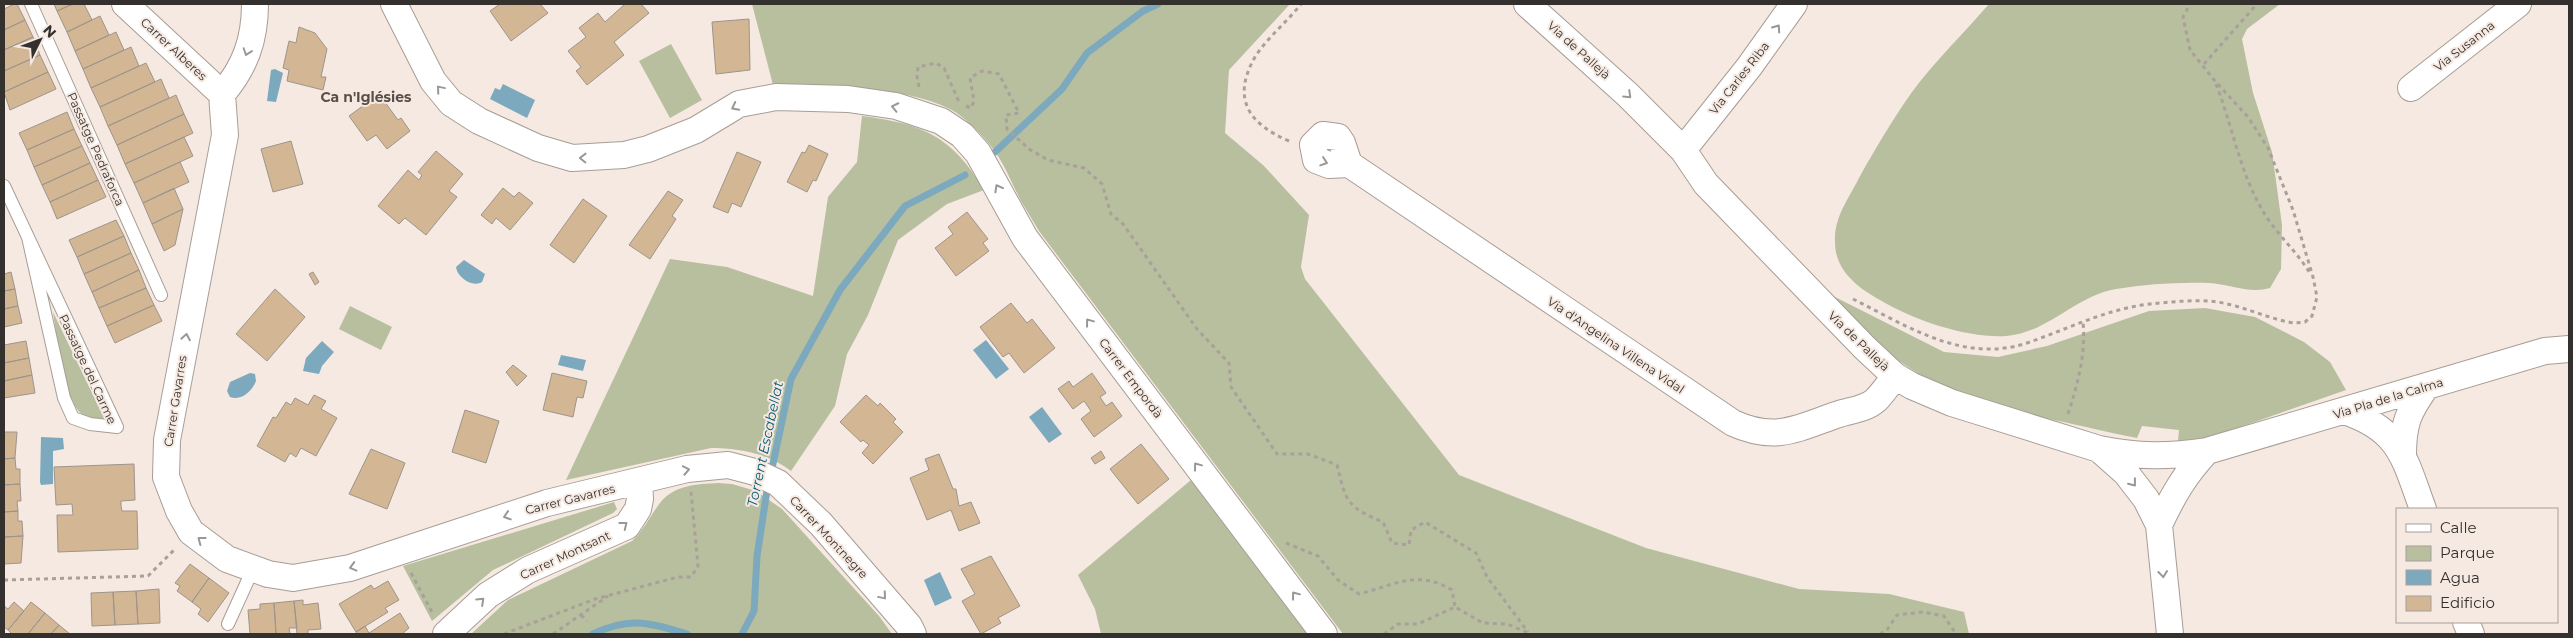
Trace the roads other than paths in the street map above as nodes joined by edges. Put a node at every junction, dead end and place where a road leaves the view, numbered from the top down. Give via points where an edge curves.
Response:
1 (31, 4) edge
2 (125, 4) edge
3 (255, 4) edge
4 (394, 4) edge
5 (1527, 4) edge
6 (1794, 4) edge
7 (2518, 4) edge
8 (2411, 88) dead end
9 (222, 94) junction
10 (1313, 145) road end
11 (1683, 150) junction
12 (4, 186) edge
13 (28, 238) junction
14 (161, 295) dead end
15 (2569, 349) edge
16 (1895, 376) junction
17 (2426, 387) junction
18 (2344, 411) junction
19 (2099, 449) junction
20 (2207, 452) junction
21 (2402, 455) junction
22 (639, 482) junction
23 (2423, 508) edge
24 (2159, 525) junction
25 (253, 569) junction
26 (228, 624) dead end
27 (441, 626) edge
28 (912, 634) edge
29 (1324, 634) edge
30 (2170, 634) edge

1 - 14 lane, Passatge Pedraforca
2 - 9 street, Carrer Alberes
3 -> 9 street via 249,49 238,76
29 -> 4 street, Carrer Empordà via 1025,238 978,153 962,135 933,118 896,106 848,99 776,96 739,104 696,130 648,149 624,155 572,158 538,148 479,121 451,103 433,82
5 -> 11 street, Via de Pallejà via 1628,95
11 -> 6 street, Via Carles Riba via 1749,68
7 - 8 street, Via Susanna
25 -> 9 street, Carrer Gavarres via 227,559 191,532 166,477 167,440 225,135
10 - 16 street, Via d'Angelina Villena Vidal via 1323,135 1338,137 1349,164 1724,418 1745,429 1786,433 1861,409 1875,401
11 - 16 street, Via de Pallejà via 1706,184
12 - 13 lane, Passatge del Carme
13 - 13 lane, Passatge del Carme via 64,398 73,418 116,427
15 - 17 street, Via Pla de la Calma via 2545,351
16 - 19 street, Via de Pallejà via 1952,403
17 - 18 street, Via Pla de la Calma
17 - 21 street via 2412,406 2403,428
18 - 20 street, Via Pla de la Calma
18 - 21 street via 2380,427
19 - 20 street, Via Pla de la Calma via 2137,456
19 -> 24 street, Via de Pallejà via 2131,480 2146,499
20 - 24 street, Via Pla de la Calma via 2189,470
21 - 23 street
22 -> 25 street, Carrer Gavarres via 547,503 350,568 293,578
27 -> 22 street, Carrer Montsant via 528,570 627,526 638,509
22 -> 28 street, Carrer Montnegre via 677,472 728,465 755,472 778,483 821,524
24 -> 30 street, Via de Pallejà
25 - 26 lane

